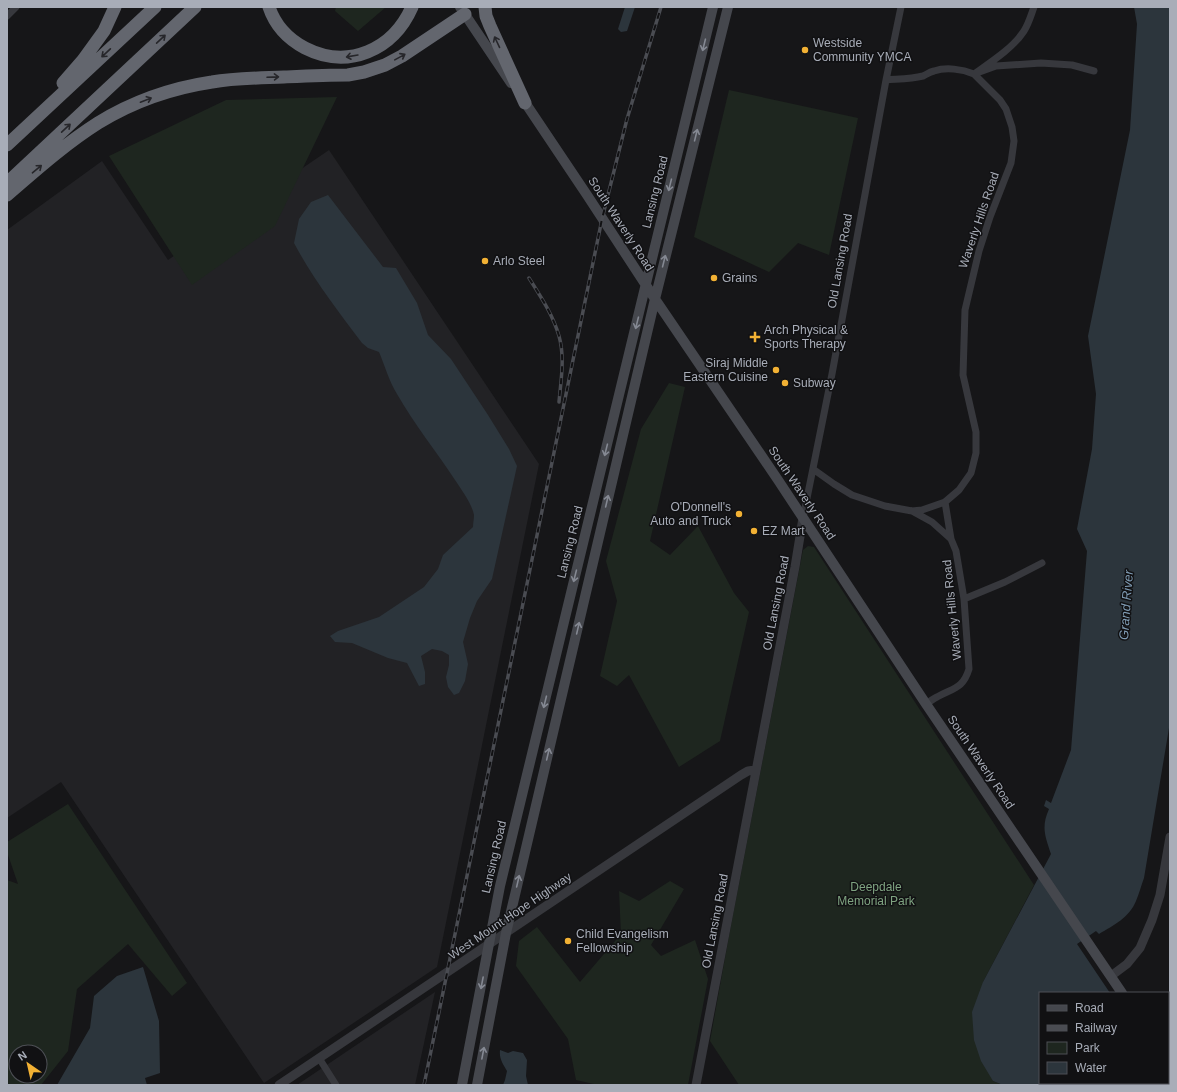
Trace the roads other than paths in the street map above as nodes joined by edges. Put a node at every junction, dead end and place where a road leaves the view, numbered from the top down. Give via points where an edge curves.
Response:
1 (16, 7) edge
2 (115, 7) edge
3 (155, 7) edge
4 (195, 7) edge
5 (269, 7) edge
6 (412, 7) edge
7 (485, 7) edge
8 (713, 7) edge
9 (728, 7) edge
10 (901, 7) edge
11 (1034, 7) edge
12 (463, 11) edge
13 (7, 16) edge
14 (1094, 71) dead end
15 (974, 74) junction
16 (886, 80) junction
17 (525, 103) junction
18 (11, 141) edge
19 (7, 183) edge
20 (7, 194) edge
21 (646, 285) junction
22 (655, 299) junction
23 (813, 469) junction
24 (945, 502) junction
25 (912, 511) junction
26 (803, 518) junction
27 (952, 539) junction
28 (1042, 563) dead end
29 (964, 599) junction
30 (926, 704) junction
31 (755, 770) junction
32 (1170, 837) edge
33 (506, 933) junction
34 (489, 945) junction
35 (1111, 976) junction
36 (1121, 992) edge
37 (319, 1058) junction
38 (279, 1085) edge
39 (336, 1085) edge
40 (462, 1085) edge
41 (477, 1085) edge
42 (696, 1085) edge

1 - 13 street
2 - 18 highway via 104,31 83,60
3 -> 18 highway
19 -> 4 highway
6 -> 5 highway via 395,34 385,42 370,51 347,57 314,53 295,42 275,22
17 -> 7 highway via 490,26
8 -> 21 main road, Lansing Road
22 -> 9 main road
10 - 16 street, Old Lansing Road
11 - 15 street via 1017,40
12 - 17 main road, South Waverly Road
20 -> 12 highway via 78,136 99,122 134,105 182,88 212,82 364,72 402,56
14 - 15 street via 1072,65 1041,63 996,66
15 - 16 street via 967,70 946,69 908,79
15 - 24 street, Waverly Hills Road via 1006,109 1014,142 1011,163 979,251 965,310 963,375 976,432 976,453 971,473 959,490
16 - 23 street, Old Lansing Road
17 - 21 main road, South Waverly Road
21 - 22 main road, South Waverly Road
21 -> 34 main road, Lansing Road via 502,878
22 - 26 main road, South Waverly Road
33 -> 22 main road
23 - 25 street via 852,495 885,506
23 - 26 street, Old Lansing Road
24 - 25 street
24 - 27 street, Waverly Hills Road
25 - 27 street via 932,522
26 - 30 main road, South Waverly Road
26 - 31 street, Old Lansing Road
27 - 29 street, Waverly Hills Road
28 - 29 street via 1006,582
29 - 30 street, Waverly Hills Road via 969,668 967,677 953,690
30 - 35 main road, South Waverly Road
31 - 33 street, West Mount Hope Highway via 741,775
31 - 42 street, Old Lansing Road
32 - 35 street via 1160,895 1152,920 1140,948
33 - 34 street, West Mount Hope Highway
41 -> 33 main road
34 - 37 street, West Mount Hope Highway
34 -> 40 main road, Lansing Road
35 - 36 main road, South Waverly Road
37 - 38 street, West Mount Hope Highway
37 - 39 street

